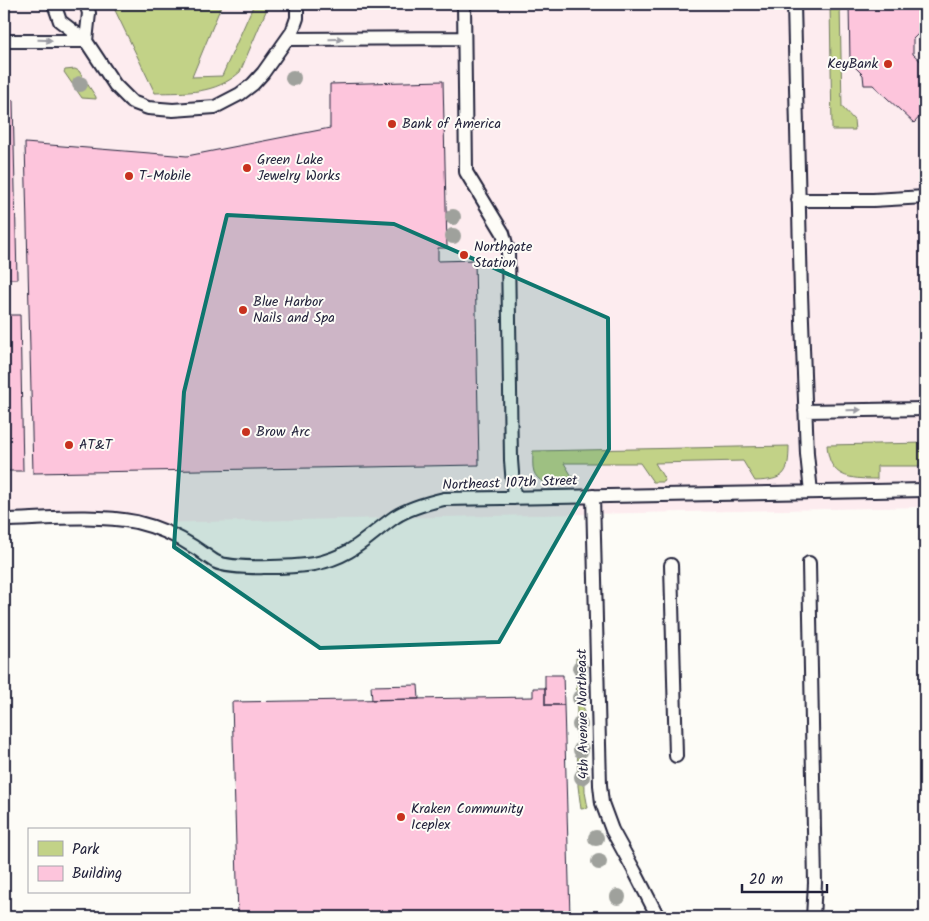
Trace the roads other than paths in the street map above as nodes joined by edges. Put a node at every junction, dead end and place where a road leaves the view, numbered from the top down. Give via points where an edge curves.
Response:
1 (54, 4) edge
2 (86, 4) edge
3 (297, 4) edge
4 (464, 4) edge
5 (794, 4) edge
6 (464, 38) junction
7 (287, 39) junction
8 (4, 41) edge
9 (86, 41) junction
10 (925, 197) edge
11 (798, 200) junction
12 (925, 409) edge
13 (805, 411) junction
14 (925, 490) edge
15 (811, 492) junction
16 (594, 496) junction
17 (514, 498) junction
18 (4, 520) edge
19 (809, 564) dead end
20 (671, 565) dead end
21 (676, 756) dead end
22 (658, 917) edge
23 (813, 917) edge

1 - 9 lane via 60,21
2 - 9 lane via 90,13
3 - 7 lane via 295,26
4 - 6 lane
5 - 11 lane
7 -> 6 lane
6 - 17 lane via 466,172 503,233 508,251
7 - 9 lane via 263,73 240,94 214,107 173,110 148,108 132,102 115,85
8 -> 9 lane
10 - 11 lane
11 - 13 lane
13 -> 12 lane
13 - 15 lane
14 - 15 lane, Northeast 107th Street
15 - 16 lane, Northeast 107th Street
16 - 17 lane, Northeast 107th Street
16 - 22 lane, 4th Avenue Northeast via 602,803 612,830
17 - 18 lane, Northeast 107th Street via 444,498 430,502 396,517 364,543 331,560 293,565 228,566 158,528 116,519
19 - 23 lane
20 - 21 lane

